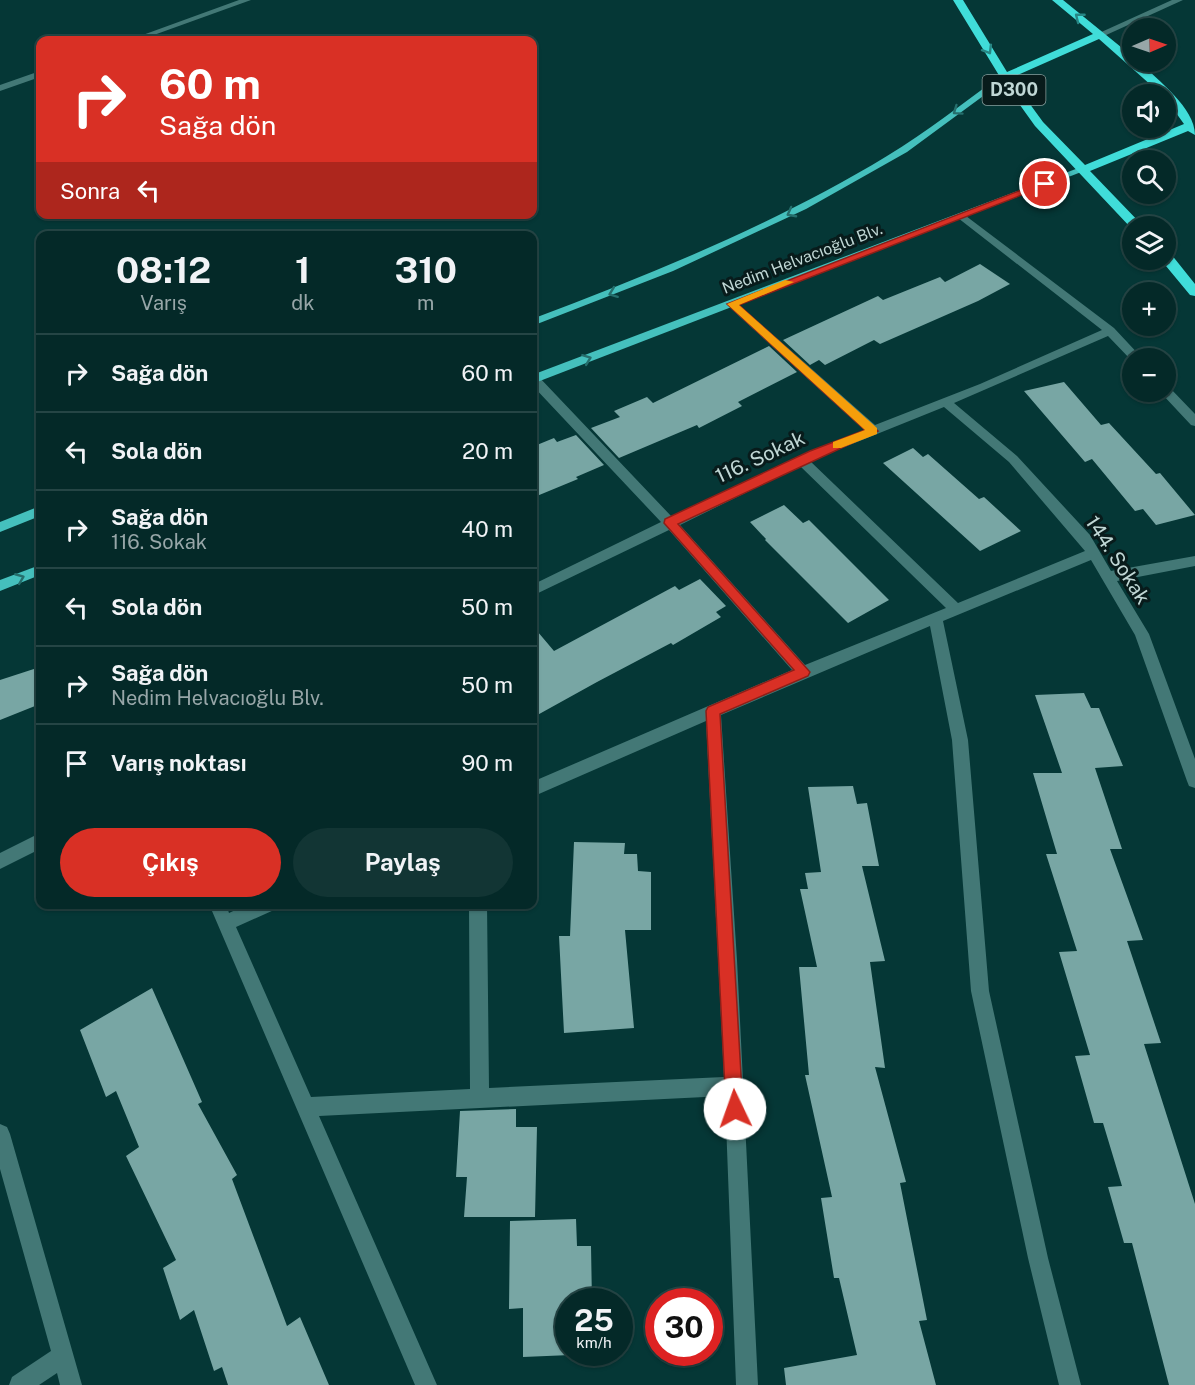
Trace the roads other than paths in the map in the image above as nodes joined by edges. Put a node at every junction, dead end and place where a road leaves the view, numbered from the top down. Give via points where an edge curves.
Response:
1 (247, 0) edge
2 (958, 0) edge
3 (1057, 0) edge
4 (1179, 0) edge
5 (1101, 34) junction
6 (144, 36) edge
7 (1122, 52) edge
8 (1144, 72) edge
9 (36, 75) edge
10 (1005, 77) junction
11 (0, 88) edge
12 (1193, 126) edge
13 (1084, 169) junction
14 (962, 216) junction
15 (1128, 216) edge
16 (1176, 269) edge
17 (1195, 292) edge
18 (732, 304) junction
19 (537, 321) edge
20 (1110, 331) junction
21 (1126, 348) edge
22 (537, 377) edge
23 (537, 383) edge
24 (945, 402) junction
25 (1176, 402) edge
26 (1195, 422) edge
27 (873, 431) junction
28 (802, 460) junction
29 (36, 513) edge
30 (670, 523) junction
31 (0, 527) edge
32 (1094, 553) junction
33 (1195, 561) edge
34 (36, 572) edge
35 (1108, 577) junction
36 (0, 586) edge
37 (537, 589) edge
38 (957, 610) junction
39 (936, 619) junction
40 (803, 672) junction
41 (713, 711) junction
42 (1195, 781) edge
43 (537, 788) edge
44 (36, 843) edge
45 (0, 861) edge
46 (219, 909) edge
47 (257, 909) edge
48 (478, 909) edge
49 (225, 923) junction
50 (734, 1086) junction
51 (480, 1099) junction
52 (305, 1107) junction
53 (0, 1134) edge
54 (63, 1356) junction
55 (20, 1385) edge
56 (71, 1385) edge
57 (426, 1385) edge
58 (747, 1385) edge
59 (1070, 1385) edge

1 - 6 street
2 -> 10 highway, D300
5 -> 3 highway
4 - 5 street
5 - 7 highway
5 - 10 highway
8 - 12 highway
9 - 11 street
10 - 13 highway, D300 via 1039,124
10 -> 19 main road via 891,158 786,216 648,279
12 - 13 highway
13 - 14 main road, Nedim Helvacıoğlu Blv.
13 - 15 highway, D300
14 - 18 main road, Nedim Helvacıoğlu Blv.
14 - 20 street
16 - 17 highway
22 -> 18 main road, Nedim Helvacıoğlu Blv.
18 - 27 street
20 - 21 street
20 - 24 street, 116. Sokak
23 - 30 street
24 - 27 street, 116. Sokak
24 - 32 street, 144. Sokak via 1013,459
25 - 26 street
27 - 28 street, 116. Sokak
28 - 30 street, 116. Sokak
28 - 38 street
29 - 31 main road
30 - 37 street, 116. Sokak
30 - 40 street
32 - 35 street, 144. Sokak
32 - 38 street
33 - 35 street
36 -> 34 main road
35 - 42 street, 144. Sokak via 1142,634
38 - 39 street
39 - 40 street
39 - 59 street via 960,740 980,991
40 - 41 street
41 - 43 street
41 - 50 street
44 - 45 street
46 - 49 street
47 - 49 street
48 - 51 street
49 - 52 street
50 - 51 street
50 - 58 street
51 - 52 street
52 - 57 street
53 - 54 street
54 - 55 street
54 - 56 street

